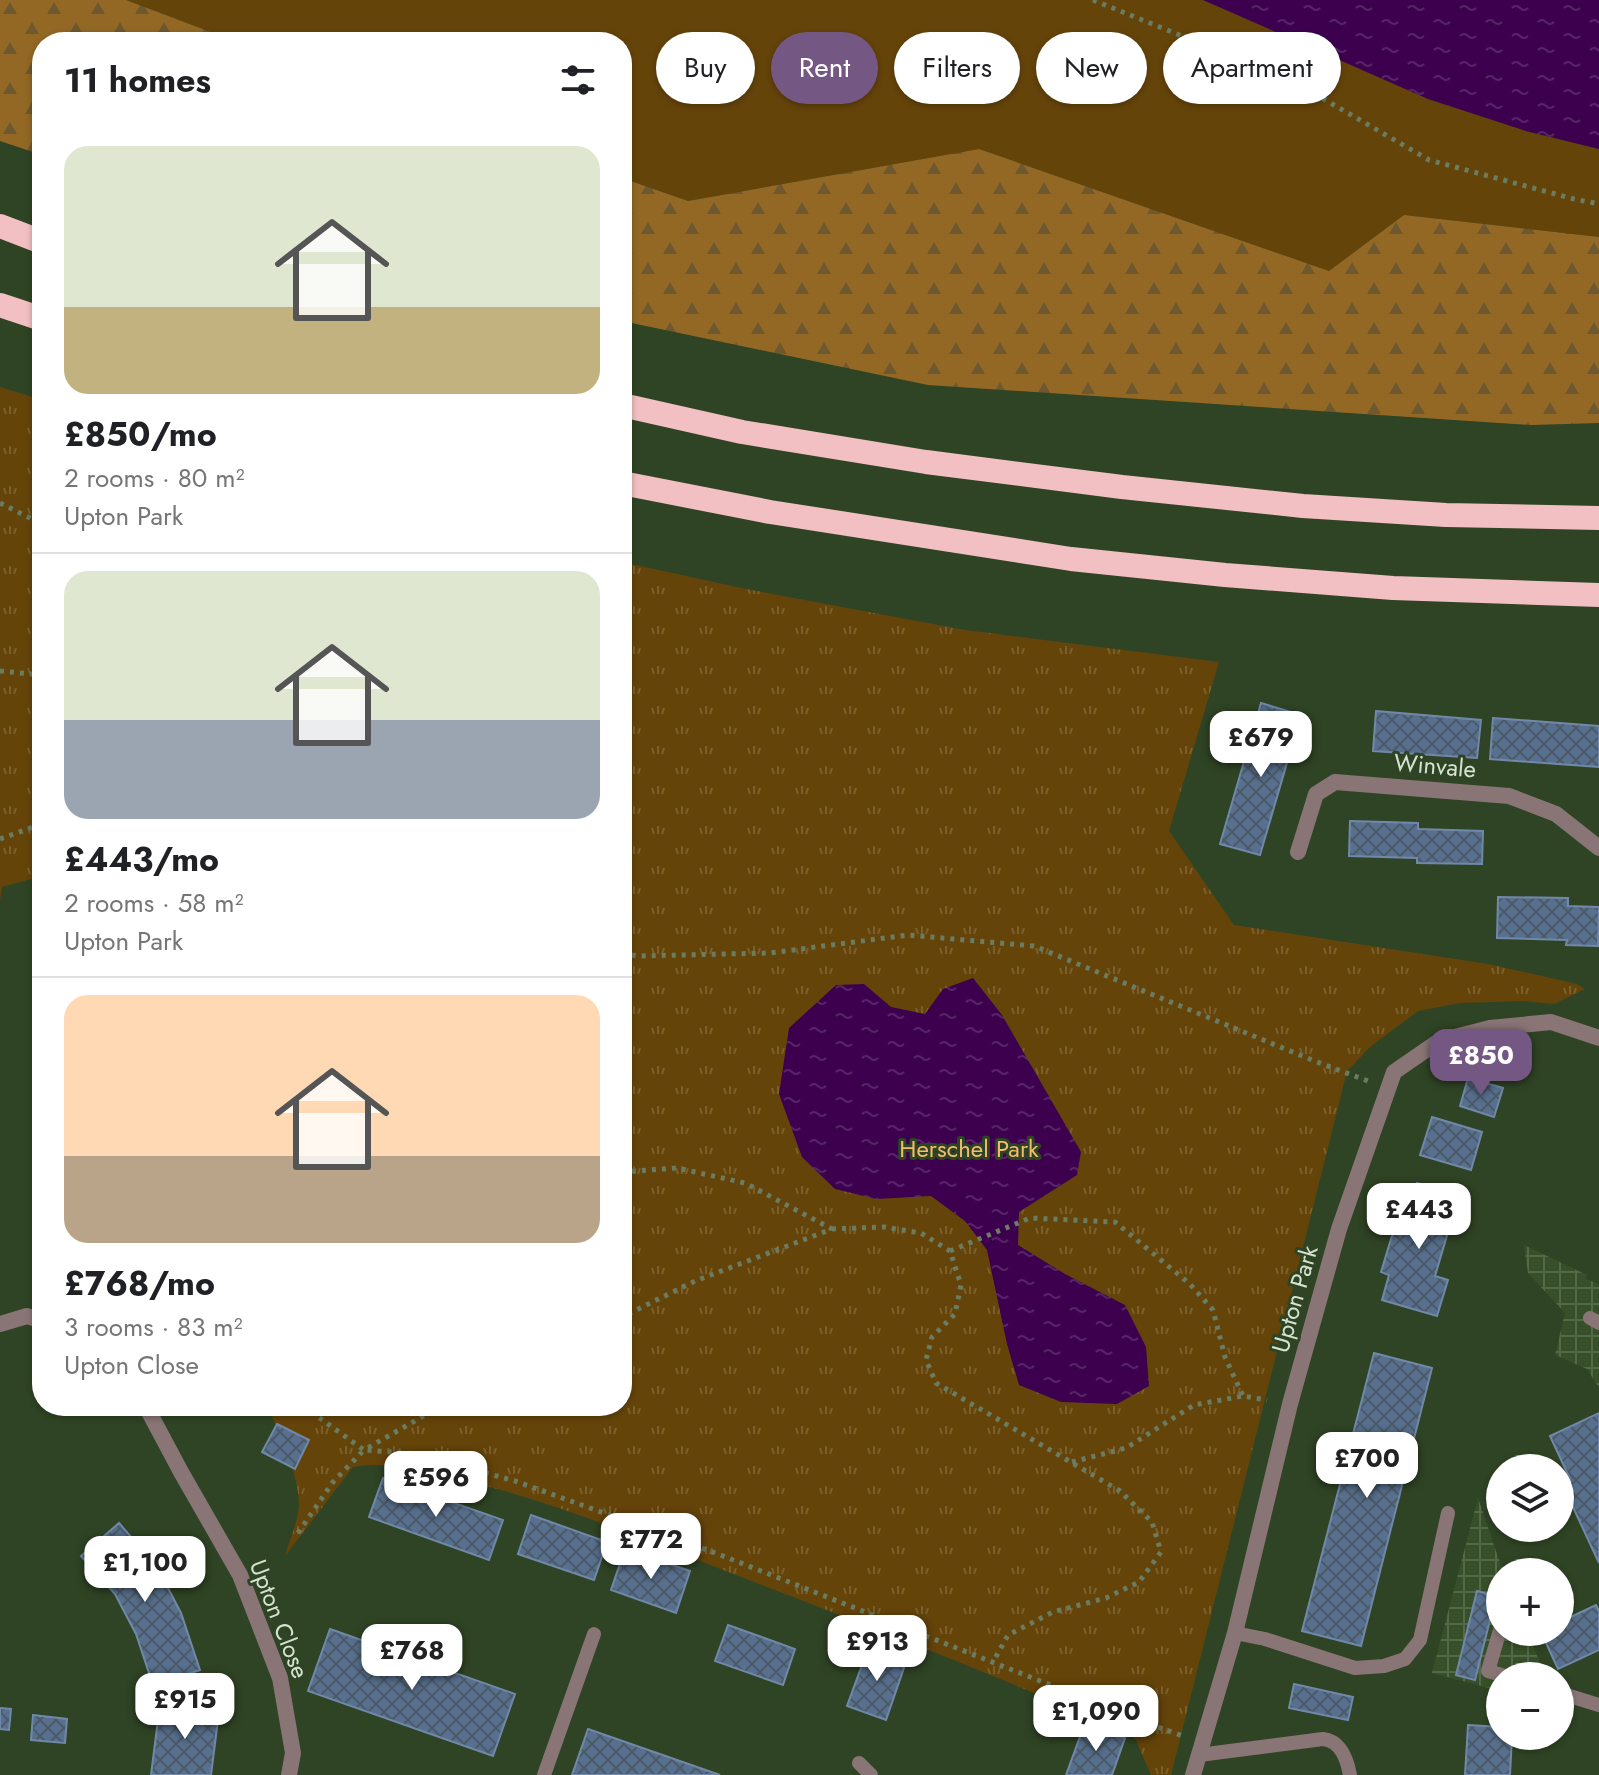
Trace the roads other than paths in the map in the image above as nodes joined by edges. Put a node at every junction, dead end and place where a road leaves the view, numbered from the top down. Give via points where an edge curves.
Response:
1 (0, 226) edge
2 (32, 238) edge
3 (0, 305) edge
4 (32, 316) edge
5 (632, 407) edge
6 (632, 485) edge
7 (1599, 518) edge
8 (1599, 595) edge
9 (1599, 848) edge
10 (1298, 852) dead end
11 (1599, 1038) edge
12 (32, 1318) edge
13 (0, 1324) edge
14 (151, 1416) edge
15 (1448, 1513) dead end
16 (1235, 1633) junction
17 (594, 1634) dead end
18 (1574, 1697) edge
19 (1599, 1705) edge
20 (1201, 1748) junction
21 (859, 1763) dead end
22 (289, 1775) edge
23 (544, 1775) edge
24 (871, 1775) edge
25 (1193, 1775) edge
26 (1205, 1775) edge
27 (1350, 1775) edge

1 - 2 highway
3 - 4 highway
5 - 7 highway via 758,435 1122,487 1303,506
6 - 8 highway via 1071,559 1393,588
9 - 10 street, Winvale via 1556,814 1509,796 1335,782 1316,794
11 - 16 street, Upton Park via 1551,1022 1490,1028 1439,1041 1394,1072 1339,1229
12 - 13 street
14 - 22 street, Upton Close via 240,1575 280,1678 293,1753
15 - 16 lane via 1420,1640 1405,1659 1355,1668
16 - 20 street, Upton Park
17 - 23 lane
18 - 19 lane
20 - 25 street, Upton Park
20 - 26 street
20 - 27 lane via 1331,1740 1343,1751
21 - 24 lane

